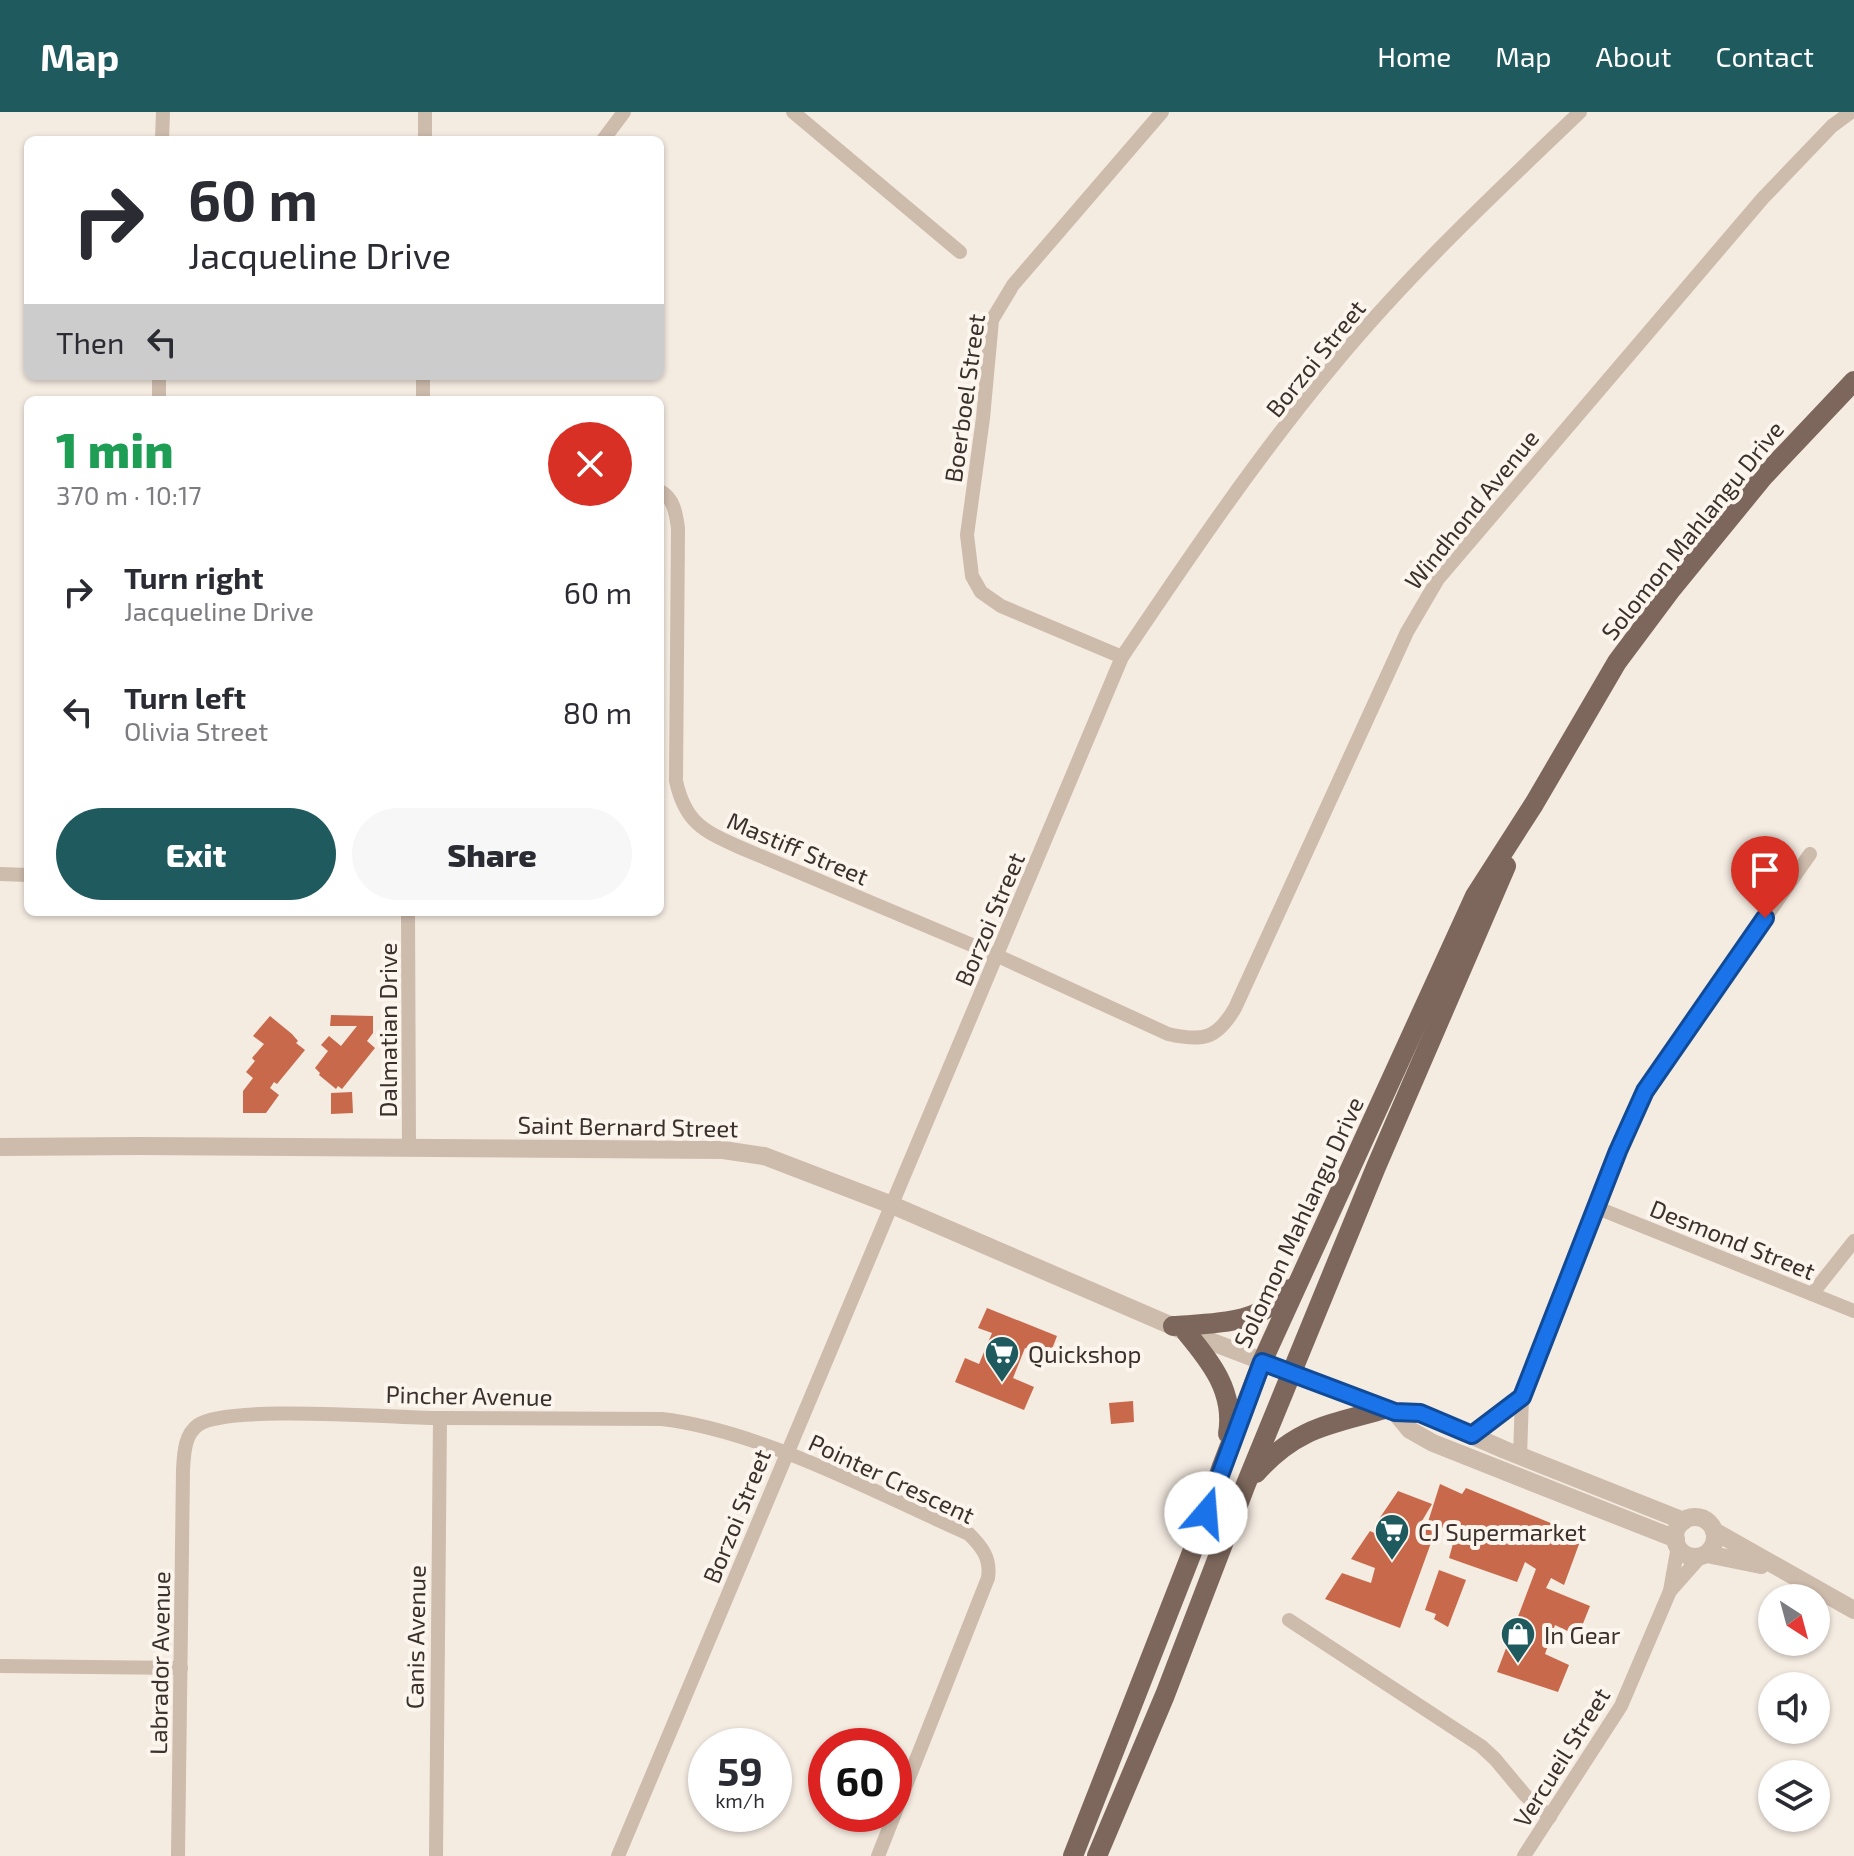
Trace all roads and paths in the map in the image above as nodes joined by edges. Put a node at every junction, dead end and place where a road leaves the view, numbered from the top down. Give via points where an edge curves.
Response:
1 (163, 112) edge
2 (425, 112) edge
3 (624, 112) edge
4 (793, 112) edge
5 (1162, 112) edge
6 (1580, 112) edge
7 (1851, 112) edge
8 (1829, 119) edge
9 (162, 136) edge
10 (425, 136) edge
11 (606, 136) edge
12 (960, 252) dead end
13 (1854, 381) edge
14 (664, 493) edge
15 (1122, 657) junction
16 (1534, 804) junction
17 (1810, 854) dead end
18 (0, 874) edge
19 (24, 875) edge
20 (408, 916) edge
21 (998, 956) junction
22 (1203, 1038) joint
23 (0, 1147) edge
24 (409, 1147) junction
25 (892, 1205) junction
26 (1595, 1207) junction
27 (1854, 1241) edge
28 (1313, 1254) junction
29 (1812, 1294) junction
30 (1854, 1311) edge
31 (1179, 1329) junction
32 (1262, 1362) junction
33 (1292, 1373) junction
34 (1522, 1397) junction
35 (1390, 1411) junction
36 (440, 1418) junction
37 (1472, 1435) junction
38 (786, 1453) junction
39 (1520, 1456) junction
40 (1222, 1466) junction
41 (183, 1470) joint
42 (1246, 1484) junction
43 (1684, 1521) junction
44 (1714, 1531) junction
45 (1677, 1543) junction
46 (1704, 1555) junction
47 (1779, 1569) junction
48 (1670, 1591) junction
49 (1854, 1610) edge
50 (1289, 1620) dead end
51 (0, 1666) edge
52 (181, 1668) junction
53 (1550, 1817) junction
54 (178, 1856) edge
55 (436, 1856) edge
56 (618, 1856) edge
57 (878, 1856) edge
58 (1073, 1856) edge
59 (1097, 1856) edge
60 (1524, 1856) edge

1 - 9 street
2 - 10 street
3 - 11 street
4 - 12 street
5 - 15 street, Boerboel Street via 1013,285 992,320 967,535 972,576 981,592 1001,606
6 - 15 street, Borzoi Street via 1415,273 1336,362 1205,534
7 - 8 street, Windhond Avenue
8 - 22 street, Windhond Avenue via 1438,579 1407,632 1235,1008 1226,1024
13 - 16 main road, Solomon Mahlangu Drive via 1764,476 1670,591 1617,662
14 - 21 street, Mastiff Street via 676,511 678,528 676,781 686,812 724,841
15 - 21 street, Borzoi Street
16 - 28 main road, Solomon Mahlangu Drive via 1475,896
16 - 33 main road, Solomon Mahlangu Drive
17 - 26 street via 1645,1091
18 - 19 street
20 - 24 street, Dalmatian Drive
21 - 22 street, Mastiff Street via 1168,1034
21 - 25 street, Borzoi Street
23 - 24 street, Saint Bernard Street
24 - 25 street, Saint Bernard Street via 748,1152
25 - 31 street, Saint Bernard Street
25 - 38 street, Borzoi Street
26 - 29 street, Desmond Street
26 - 34 street
27 - 29 street
28 - 31 main road via 1275,1306 1242,1320
28 - 32 main road, Solomon Mahlangu Drive
29 - 30 street, Desmond Street
31 - 32 street, Saint Bernard Street
31 - 40 main road via 1208,1357 1226,1394 1230,1417
32 - 33 street, Saint Bernard Street
32 - 40 main road, Solomon Mahlangu Drive
33 - 35 street, Saint Bernard Street
33 - 42 main road, Solomon Mahlangu Drive
34 - 37 street
34 - 39 street
35 - 37 street via 1420,1413
35 - 42 main road via 1303,1433 1269,1458
35 - 45 street via 1433,1443
36 - 38 street, Pincher Avenue via 662,1419 695,1423
36 - 41 street, Pincher Avenue via 222,1417 192,1430
36 - 55 street, Canis Avenue
37 - 39 street
38 - 56 street, Borzoi Street
38 - 57 street, Pointer Crescent via 969,1534 990,1566
39 - 43 street
40 - 58 main road, Solomon Mahlangu Drive
41 - 52 street, Labrador Avenue
42 - 59 main road, Solomon Mahlangu Drive
43 - 44 street via 1702,1519
43 - 45 street
44 - 46 street via 1714,1544
44 - 47 street
45 - 46 street via 1687,1555
45 - 48 street, Vercueil Street
46 - 47 street
46 - 48 street, Vercueil Street
47 - 49 street
48 - 53 street, Vercueil Street via 1617,1713
50 - 53 street via 1481,1746
51 - 52 street
52 - 54 street, Labrador Avenue
53 - 60 street, Vercueil Street

